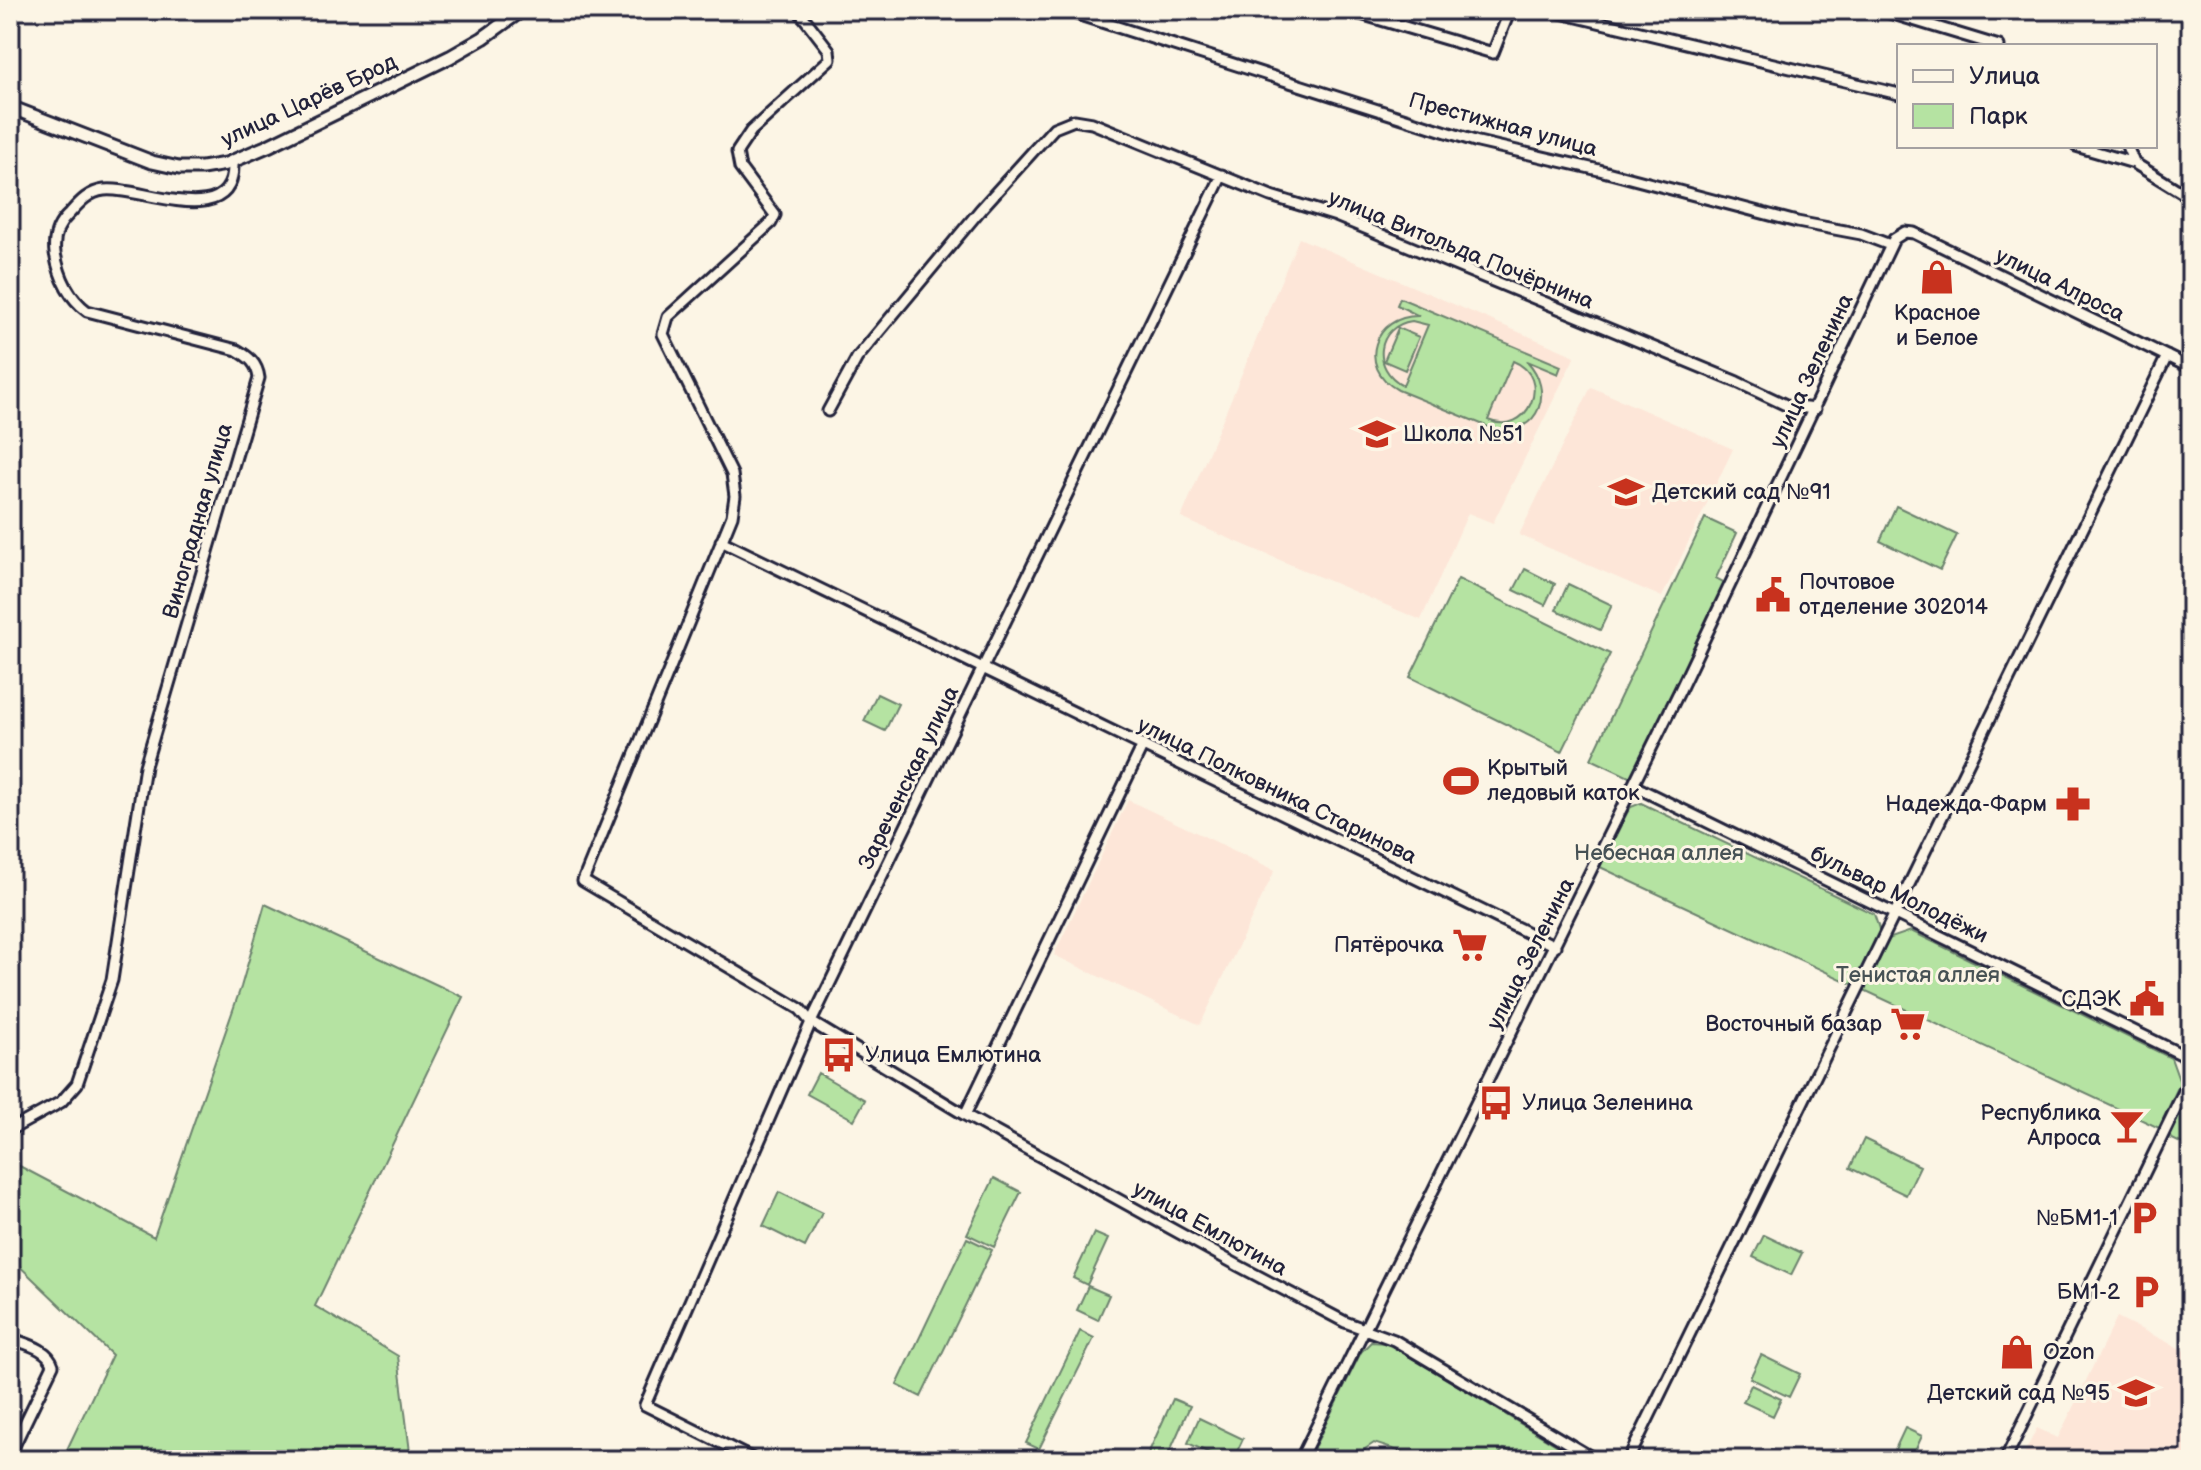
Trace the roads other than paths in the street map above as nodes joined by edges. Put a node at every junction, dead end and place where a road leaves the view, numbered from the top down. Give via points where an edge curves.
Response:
1 (522, 10) edge
2 (798, 10) edge
3 (1064, 10) edge
4 (1347, 10) edge
5 (1510, 10) edge
6 (1548, 10) edge
7 (1880, 10) edge
8 (1992, 44) edge
9 (1897, 94) edge
10 (10, 107) edge
11 (2083, 148) edge
12 (2128, 148) edge
13 (233, 162) junction
14 (2134, 163) junction
15 (1222, 175) junction
16 (2191, 198) edge
17 (1890, 245) junction
18 (2167, 356) junction
19 (2191, 368) edge
20 (1815, 409) junction
21 (828, 411) dead end
22 (721, 541) junction
23 (984, 666) junction
24 (1143, 745) junction
25 (1634, 786) junction
26 (1896, 913) junction
27 (1555, 946) junction
28 (811, 1022) junction
29 (2191, 1059) edge
30 (2191, 1077) edge
31 (965, 1115) junction
32 (10, 1130) edge
33 (1364, 1329) junction
34 (10, 1338) edge
35 (10, 1454) edge
36 (755, 1460) edge
37 (1300, 1460) edge
38 (1596, 1460) edge
39 (1628, 1460) edge
40 (2005, 1460) edge

1 - 13 street, улица Царёв Брод via 450,57
2 - 22 street via 829,50 830,59 751,131 737,152 740,168 775,215 668,317 663,334 732,474 733,506
3 - 17 street, Престижная улица via 1478,142
4 - 5 street via 1493,53
6 - 9 street
7 - 8 street
10 - 13 street, улица Царёв Брод via 152,162 202,168
11 - 14 street
12 - 14 street
13 - 32 street, Виноградная улица via 232,180 212,198 182,203 108,189 83,199 59,224 54,246 58,270 77,304 237,350 253,362 259,378 145,766 112,980 77,1084 61,1102
14 - 16 street
15 - 20 street, улица Витольда Почёрнина via 1336,216 1788,406
15 - 21 street, улица Витольда Почёрнина via 1092,123 1064,123 1047,136 857,358
15 - 23 street, Зареченская улица
17 - 18 street, улица Алроса via 1898,234 1914,233
17 - 20 street, улица Зеленина
18 - 19 street, улица Алроса
18 - 26 street
20 - 25 street, улица Зеленина
22 - 23 street, улица Полковника Старинова
22 - 28 street, улица Емлютина via 583,881 800,1009
23 - 24 street, улица Полковника Старинова
23 - 28 street, Зареченская улица
24 - 27 street, улица Полковника Старинова
24 - 31 street
25 - 26 street, бульвар Молодёжи
25 - 27 street, улица Зеленина
26 - 29 street, бульвар Молодёжи
26 - 39 street
27 - 33 street, улица Зеленина
28 - 31 street, улица Емлютина
28 - 36 street, Зареченская улица via 645,1405
30 - 40 street
31 - 33 street, улица Емлютина
33 - 37 street, улица Зеленина
33 - 38 street, улица Емлютина via 1394,1340
34 - 35 street via 44,1352 53,1365

